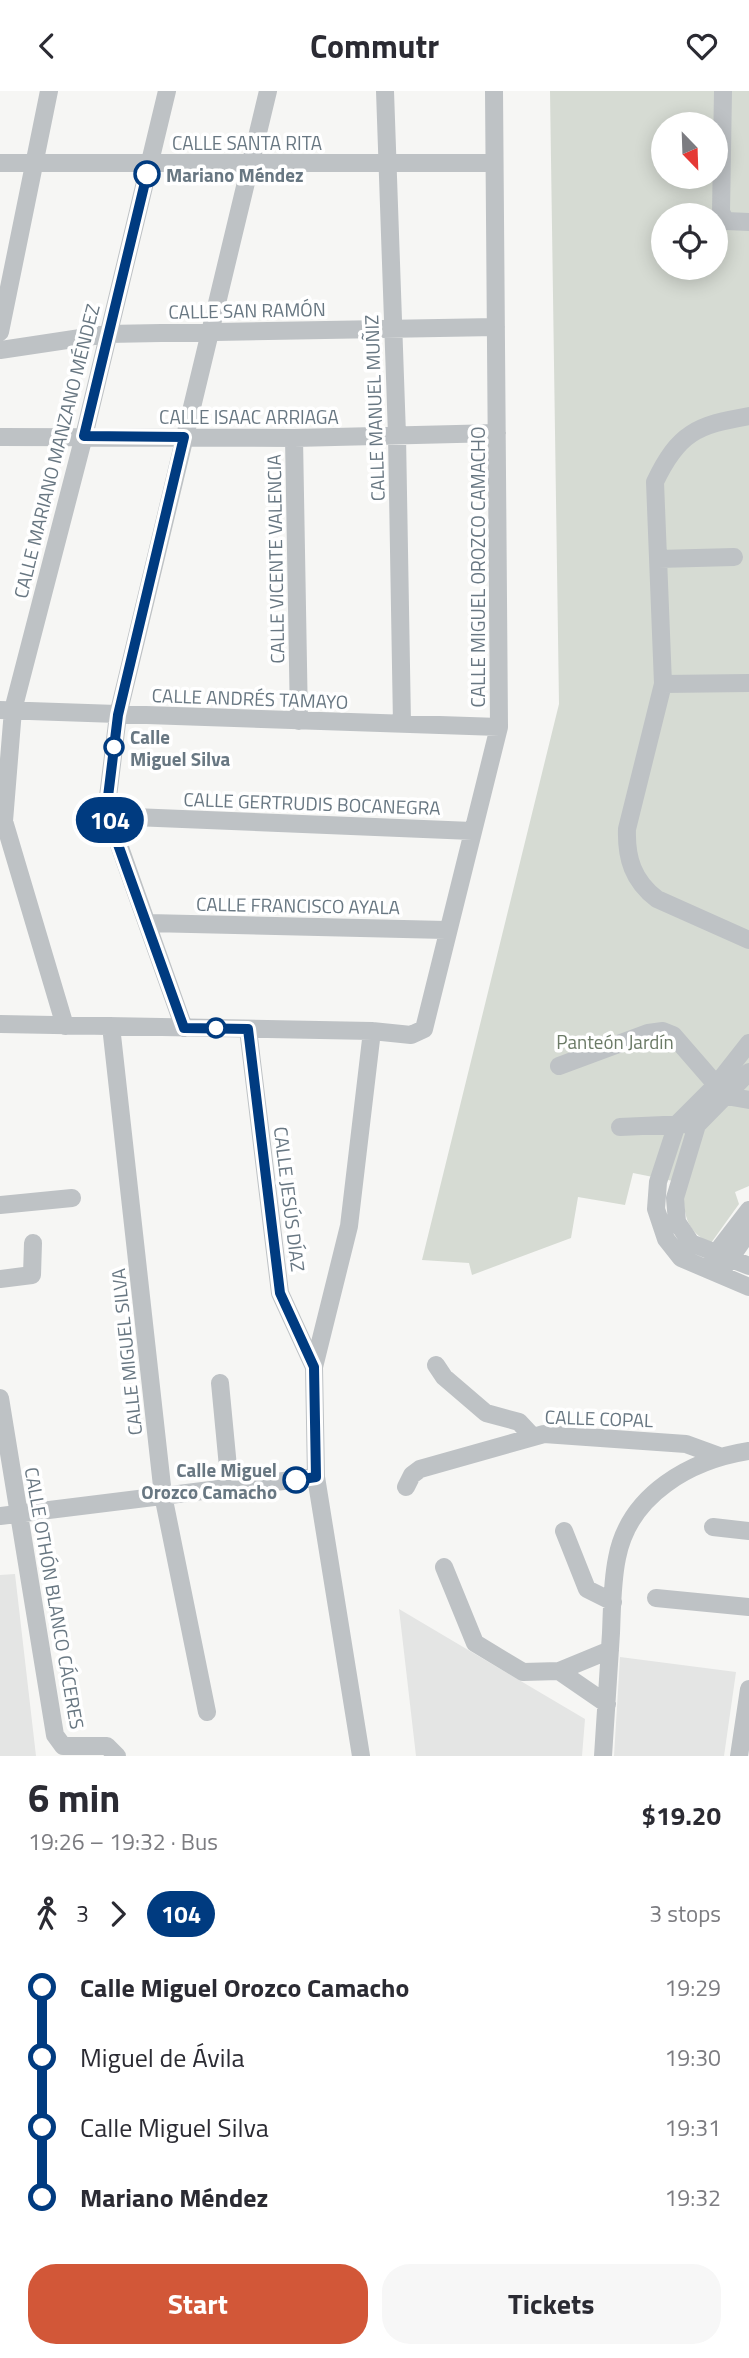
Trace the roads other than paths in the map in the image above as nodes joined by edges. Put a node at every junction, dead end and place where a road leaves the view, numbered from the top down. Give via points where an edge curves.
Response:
1 (49, 91) edge
2 (167, 91) edge
3 (268, 91) edge
4 (385, 91) edge
5 (494, 91) edge
6 (723, 91) edge
7 (0, 163) edge
8 (36, 163) junction
9 (252, 163) junction
10 (387, 163) junction
11 (495, 163) junction
12 (150, 164) junction
13 (749, 222) edge
14 (496, 327) junction
15 (391, 329) junction
16 (0, 332) edge
17 (211, 332) junction
18 (107, 334) junction
19 (0, 350) edge
20 (749, 416) edge
21 (497, 433) junction
22 (397, 435) junction
23 (84, 436) junction
24 (0, 437) edge
25 (184, 437) junction
26 (294, 438) junction
27 (734, 557) dead end
28 (658, 559) junction
29 (663, 684) junction
30 (749, 684) edge
31 (6, 710) edge
32 (118, 715) junction
33 (299, 720) junction
34 (402, 724) junction
35 (499, 727) junction
36 (109, 816) junction
37 (472, 831) junction
38 (148, 923) junction
39 (446, 929) junction
40 (749, 940) edge
41 (0, 1024) edge
42 (65, 1026) junction
43 (111, 1027) junction
44 (184, 1028) junction
45 (248, 1029) junction
46 (372, 1031) junction
47 (749, 1043) edge
48 (559, 1066) dead end
49 (749, 1072) edge
50 (721, 1090) junction
51 (749, 1100) edge
52 (677, 1123) junction
53 (697, 1125) junction
54 (620, 1127) dead end
55 (72, 1198) dead end
56 (0, 1205) edge
57 (749, 1210) edge
58 (749, 1231) edge
59 (33, 1243) dead end
60 (722, 1255) junction
61 (749, 1266) edge
62 (715, 1273) junction
63 (0, 1279) edge
64 (749, 1287) edge
65 (436, 1365) dead end
66 (314, 1367) junction
67 (220, 1384) dead end
68 (0, 1398) edge
69 (533, 1437) junction
70 (749, 1451) edge
71 (719, 1456) junction
72 (316, 1477) junction
73 (406, 1487) dead end
74 (230, 1488) junction
75 (163, 1495) junction
76 (20, 1514) junction
77 (0, 1516) edge
78 (713, 1527) dead end
79 (564, 1531) dead end
80 (749, 1531) edge
81 (444, 1567) dead end
82 (656, 1598) dead end
83 (613, 1602) junction
84 (749, 1607) edge
85 (610, 1650) junction
86 (559, 1671) junction
87 (749, 1689) edge
88 (607, 1703) junction
89 (207, 1711) dead end
90 (117, 1756) edge
91 (361, 1756) edge
92 (603, 1756) edge
93 (739, 1756) edge

1 - 8 street
2 - 12 street, CALLE MARIANO MANZANO MÉNDEZ
3 - 9 street
4 - 10 street, CALLE MANUEL MUÑIZ
5 - 11 street, CALLE MIGUEL OROZCO CAMACHO
6 - 13 street via 721,212 726,221
7 - 8 street, CALLE SANTA RITA
8 - 12 street, CALLE SANTA RITA
8 - 16 street
9 - 10 street, CALLE SANTA RITA
9 - 12 street, CALLE SANTA RITA
9 - 17 street
10 - 11 street, CALLE SANTA RITA
10 - 15 street, CALLE MANUEL MUÑIZ
11 - 14 street, CALLE MIGUEL OROZCO CAMACHO
12 - 18 street, CALLE MARIANO MANZANO MÉNDEZ
14 - 15 street, CALLE SAN RAMÓN
14 - 21 street, CALLE MIGUEL OROZCO CAMACHO
15 - 17 street, CALLE SAN RAMÓN
15 - 22 street, CALLE MANUEL MUÑIZ
17 - 18 street, CALLE SAN RAMÓN
17 - 25 street
18 - 19 street, CALLE SAN RAMÓN
18 - 23 street, CALLE MARIANO MANZANO MÉNDEZ
20 - 28 street via 692,432 668,455 655,482
21 - 22 street, CALLE ISAAC ARRIAGA
21 - 35 street, CALLE MIGUEL OROZCO CAMACHO
22 - 26 street, CALLE ISAAC ARRIAGA
22 - 34 street, CALLE MANUEL MUÑIZ
23 - 24 street, CALLE ISAAC ARRIAGA
23 - 25 street, CALLE ISAAC ARRIAGA
23 - 31 street, CALLE MARIANO MANZANO MÉNDEZ
25 - 26 street, CALLE ISAAC ARRIAGA
25 - 32 street
26 - 33 street, CALLE VICENTE VALENCIA
27 - 28 street
28 - 29 street
29 - 30 street
29 - 40 street via 627,829 630,861 644,890 657,899
31 - 32 street, CALLE ANDRÉS TAMAYO
31 - 42 street, CALLE MARIANO MANZANO MÉNDEZ via 4,821
32 - 33 street, CALLE ANDRÉS TAMAYO
32 - 36 street
33 - 34 street, CALLE ANDRÉS TAMAYO
34 - 35 street, CALLE ANDRÉS TAMAYO
35 - 37 street, CALLE MIGUEL OROZCO CAMACHO
36 - 37 street, CALLE GERTRUDIS BOCANEGRA
36 - 38 street
37 - 39 street, CALLE MIGUEL OROZCO CAMACHO
38 - 39 street, CALLE FRANCISCO AYALA
38 - 44 street
39 - 46 street, CALLE MIGUEL OROZCO CAMACHO via 426,1025 411,1035
41 - 42 street
42 - 43 street
43 - 44 street
43 - 75 street, CALLE MIGUEL SILVA
44 - 45 street
45 - 46 street
45 - 66 street, CALLE JESÚS DÍAZ via 280,1293
46 - 66 street via 349,1226
47 - 50 street
48 - 50 street via 663,1031 680,1041
49 - 50 street
50 - 51 street
50 - 52 street
50 - 53 street
52 - 53 street
52 - 54 street
52 - 62 street via 658,1182 657,1218 681,1258
53 - 60 street via 678,1184 675,1214 691,1243
55 - 56 street
57 - 60 street
58 - 60 street
59 - 63 street via 32,1275
60 - 61 street
60 - 62 street
62 - 64 street
65 - 69 street via 486,1413 519,1422
66 - 72 street
67 - 74 street
68 - 76 street, CALLE OTHÓN BLANCO CÁCERES
69 - 71 street, CALLE COPAL via 553,1434 685,1444
69 - 73 street, CALLE COPAL via 420,1469
70 - 71 street
71 - 83 street via 680,1472 638,1512 617,1557
72 - 74 street
72 - 91 street
74 - 75 street
75 - 76 street
75 - 89 street, CALLE MIGUEL SILVA
76 - 77 street
76 - 90 street, CALLE OTHÓN BLANCO CÁCERES via 57,1740 63,1746 107,1746
78 - 80 street
79 - 83 street via 587,1589
81 - 86 street via 480,1648 523,1672
82 - 84 street
83 - 85 street
85 - 86 street
85 - 88 street
86 - 88 street
87 - 93 street
88 - 92 street

